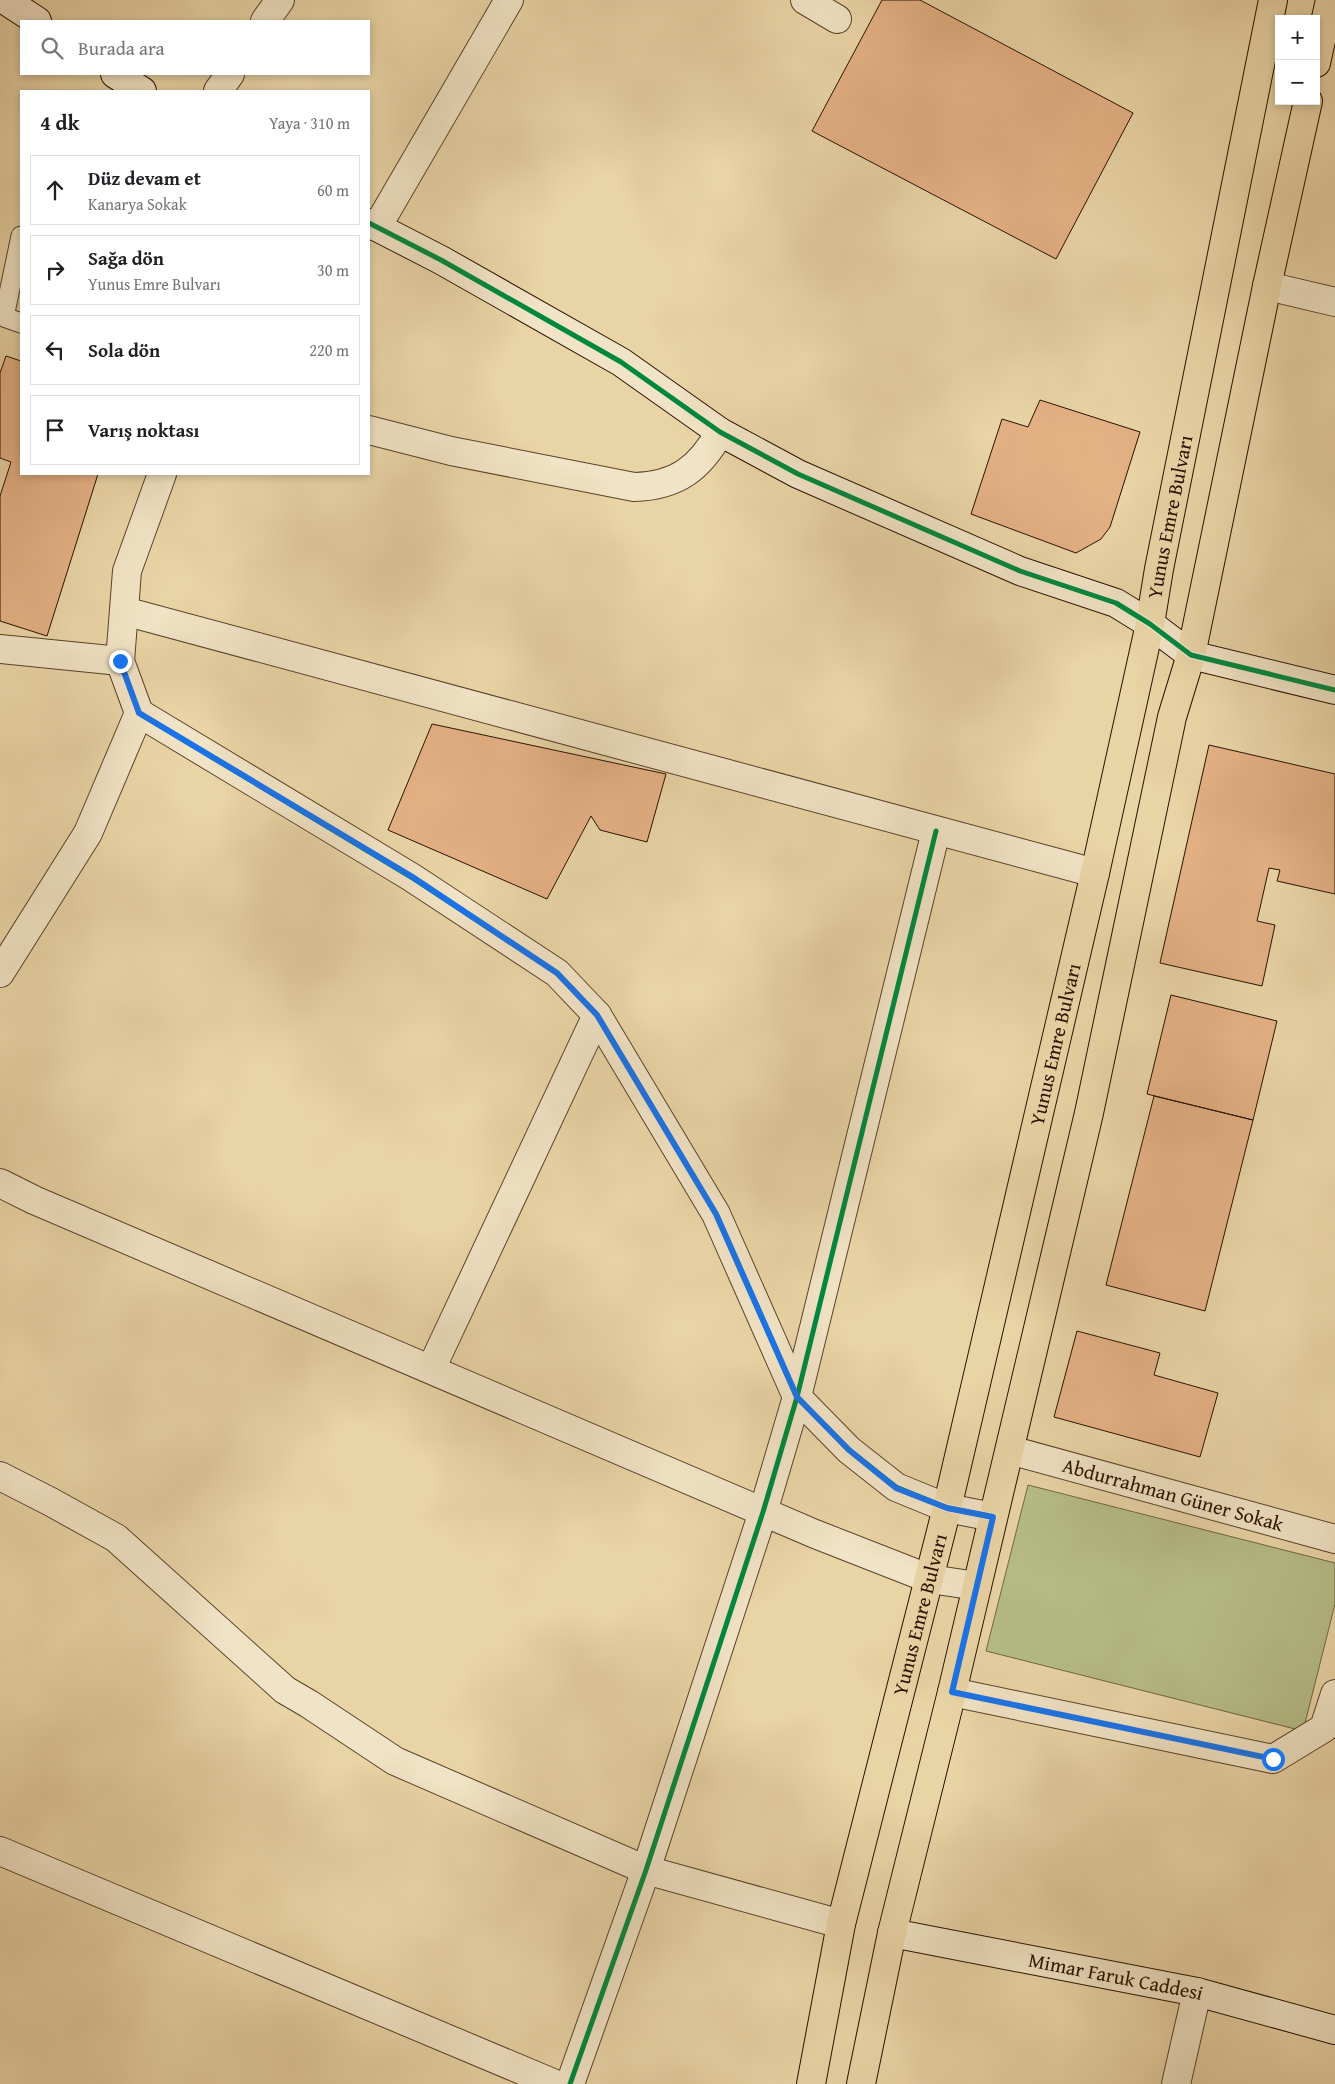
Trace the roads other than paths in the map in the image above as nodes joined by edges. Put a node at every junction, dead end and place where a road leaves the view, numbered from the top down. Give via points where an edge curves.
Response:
1 (5, 0) edge
2 (280, 0) edge
3 (509, 0) edge
4 (805, 0) edge
5 (1273, 0) edge
6 (1330, 0) edge
7 (836, 19) dead end
8 (35, 20) edge
9 (267, 20) edge
10 (1317, 60) edge
11 (118, 75) edge
12 (229, 75) edge
13 (140, 90) edge
14 (219, 90) edge
15 (1307, 105) edge
16 (373, 225) edge
17 (20, 241) edge
18 (1267, 286) junction
19 (1335, 302) edge
20 (20, 323) edge
21 (370, 430) edge
22 (720, 432) junction
23 (162, 475) edge
24 (124, 611) junction
25 (1150, 624) junction
26 (0, 649) edge
27 (1191, 656) junction
28 (120, 661) junction
29 (1335, 690) edge
30 (139, 713) junction
31 (936, 831) junction
32 (1095, 873) junction
33 (0, 973) edge
34 (597, 1015) junction
35 (0, 1183) edge
36 (431, 1369) junction
37 (797, 1397) junction
38 (1010, 1450) junction
39 (0, 1476) edge
40 (947, 1508) junction
41 (763, 1512) junction
42 (993, 1517) junction
43 (1335, 1539) edge
44 (930, 1579) junction
45 (977, 1586) junction
46 (952, 1692) junction
47 (1335, 1694) edge
48 (0, 1851) edge
49 (646, 1870) junction
50 (841, 1924) junction
51 (892, 1933) junction
52 (1197, 1992) junction
53 (1335, 2030) edge
54 (555, 2084) edge
55 (570, 2084) edge
56 (811, 2084) edge
57 (861, 2084) edge
58 (1176, 2084) edge

1 - 8 street
2 - 9 street
3 - 16 street
4 - 7 street
5 - 25 main road, Yunus Emre Bulvarı
6 - 10 main road
11 - 13 street
12 - 14 street
15 - 18 main road
16 - 22 street via 621,362
17 - 20 lane via 4,317
18 - 19 street
18 - 27 main road
21 - 22 street via 451,452 634,487 659,484 682,475 698,464
22 - 25 street via 798,474 1020,571 1116,603
23 - 24 street via 127,571
24 - 28 street
24 - 31 street
25 - 27 street
25 - 32 main road, Yunus Emre Bulvarı
26 - 28 street
27 - 29 street
27 - 38 main road via 1172,717 1089,1113
28 - 30 street
30 - 33 street via 88,833
30 - 34 street via 411,876 557,973
31 - 32 street
31 - 37 street
32 - 40 main road, Yunus Emre Bulvarı
34 - 36 street
34 - 37 street via 716,1214
35 - 36 street
36 - 41 street
37 - 40 street via 849,1450 896,1488
37 - 41 street
38 - 42 main road
38 - 43 street, Abdurrahman Güner Sokak
39 - 49 street via 116,1538 285,1690 395,1761
40 - 42 street
40 - 44 main road, Yunus Emre Bulvarı
41 - 44 street
41 - 49 street
42 - 45 main road
44 - 45 street
44 - 50 main road, Yunus Emre Bulvarı
45 - 46 main road
46 - 47 street via 1273,1759 1324,1728
46 - 51 main road
48 - 54 street
49 - 50 street
49 - 55 street
50 - 56 main road, Yunus Emre Bulvarı
51 - 52 street, Mimar Faruk Caddesi
51 - 57 main road
52 - 53 street, Mimar Faruk Caddesi
52 - 58 street

